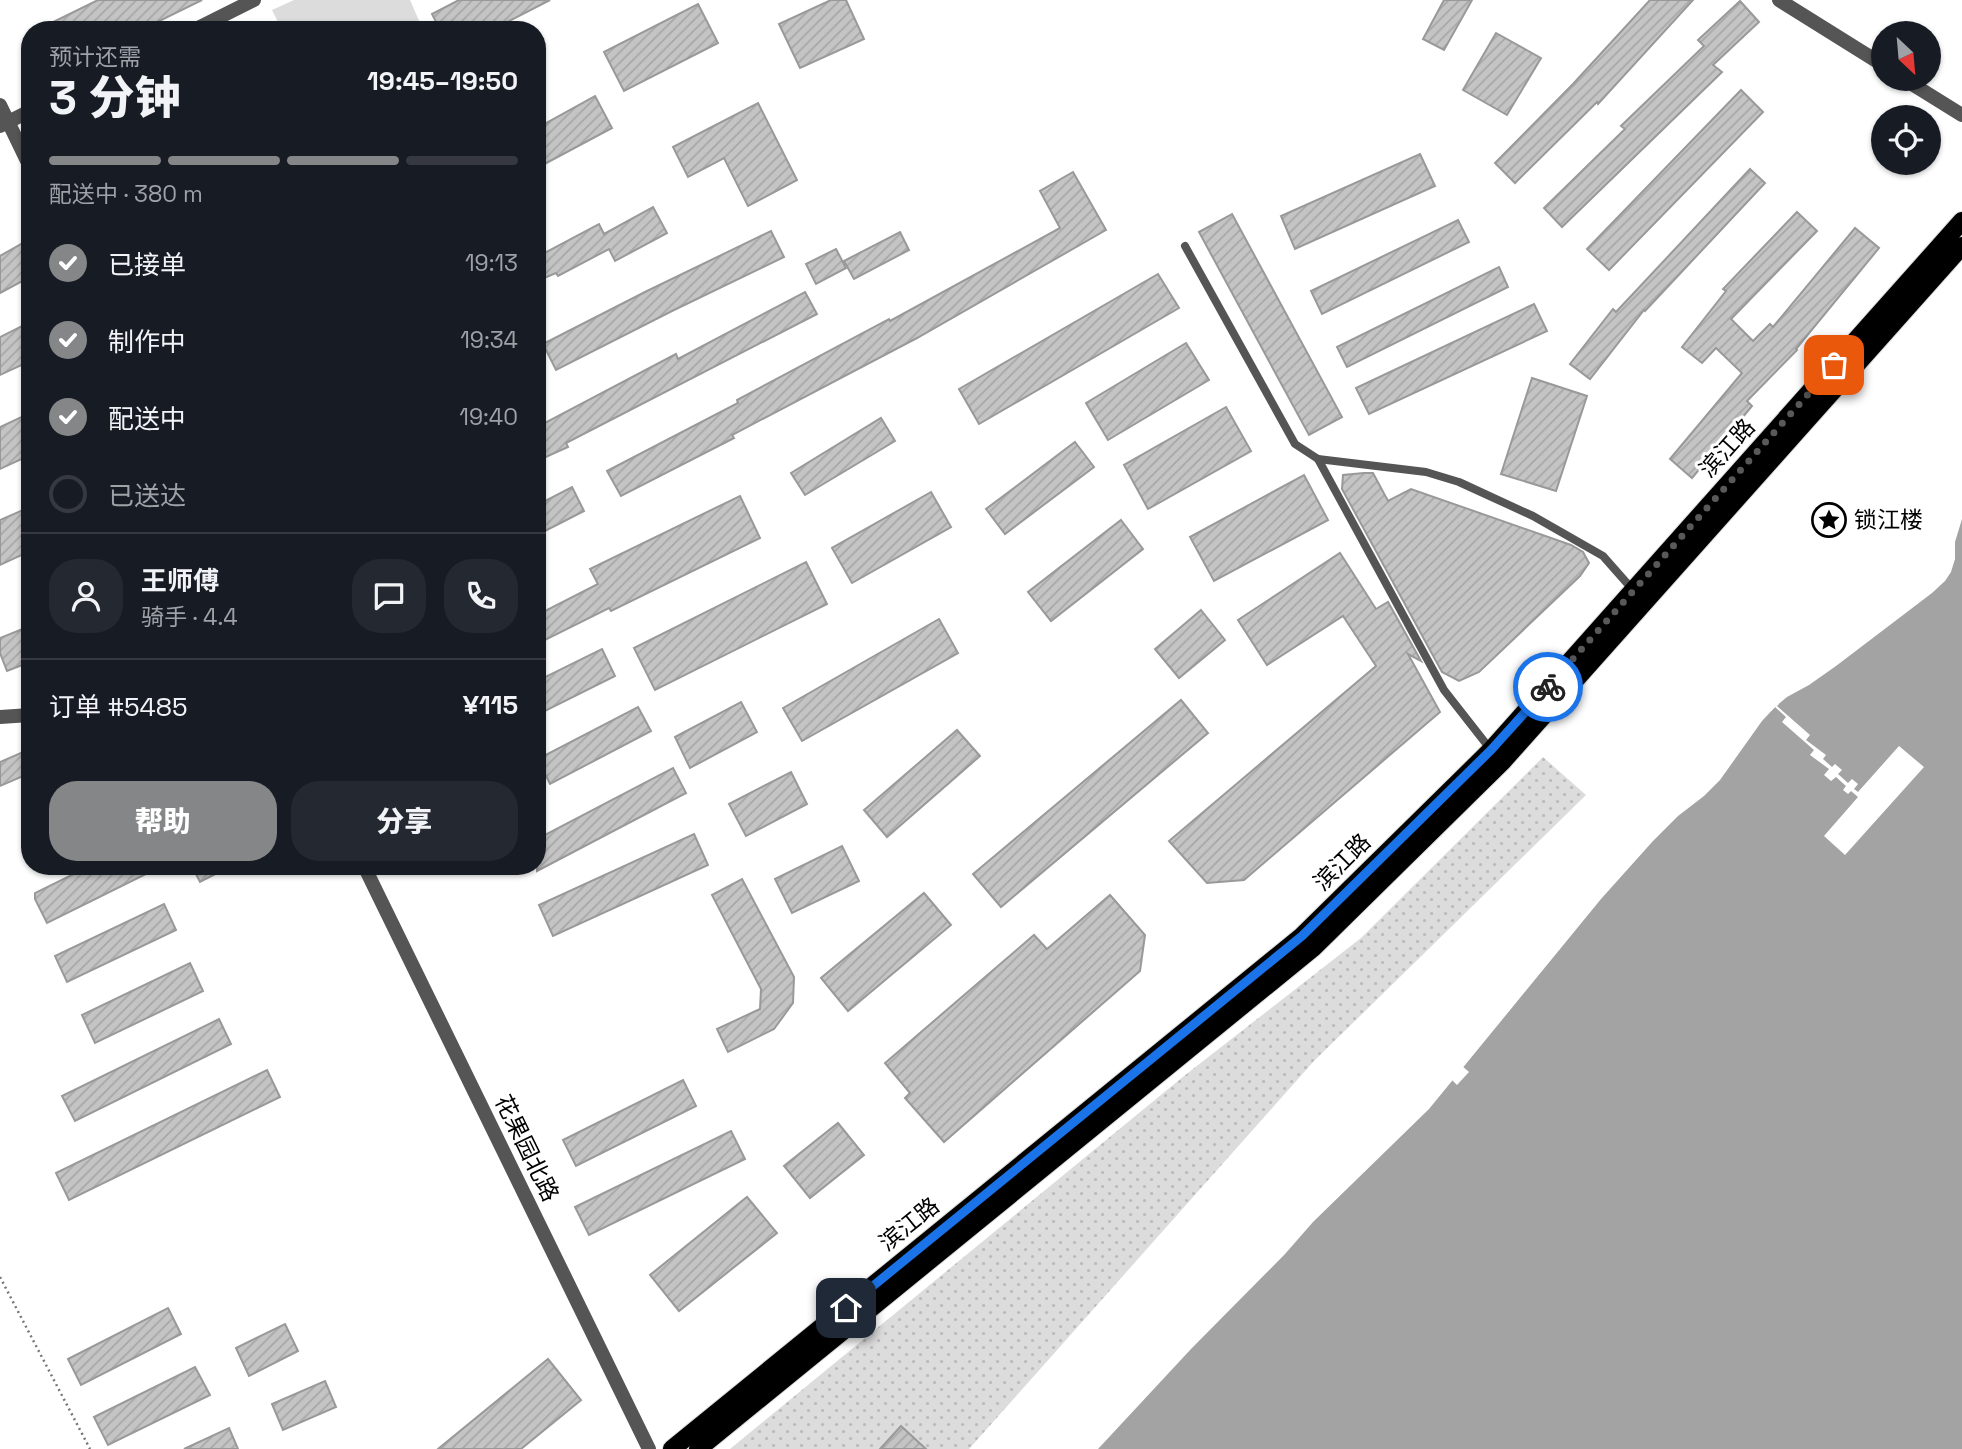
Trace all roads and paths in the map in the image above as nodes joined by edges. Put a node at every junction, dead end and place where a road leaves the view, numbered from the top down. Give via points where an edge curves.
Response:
1 (254, 0) edge
2 (1779, 0) edge
3 (212, 21) edge
4 (1871, 58) edge
5 (1923, 91) edge
6 (0, 105) edge
7 (1962, 115) edge
8 (21, 116) edge
9 (4, 124) edge
10 (21, 152) edge
11 (1962, 221) edge
12 (1185, 246) dead end
13 (1962, 246) edge
14 (1318, 458) junction
15 (1644, 603) junction
16 (21, 716) edge
17 (0, 717) edge
18 (1491, 750) junction
19 (368, 875) edge
20 (0, 1276) edge
21 (90, 1449) edge
22 (649, 1449) edge
23 (672, 1449) edge
24 (698, 1449) edge

1 - 3 street
2 - 4 street
5 - 7 street
6 - 9 street
8 - 9 street
9 - 10 street
11 - 18 main road, 滨江路
12 - 14 lane via 1295,444
13 - 15 main road, 滨江路
14 - 15 lane via 1426,472 1459,482 1533,516 1603,556
14 - 18 lane via 1444,690
15 - 24 main road, 滨江路 via 1503,761 1313,948
16 - 17 street
18 - 23 main road, 滨江路 via 1302,936
19 - 22 street, 花果园北路
20 - 21 path

